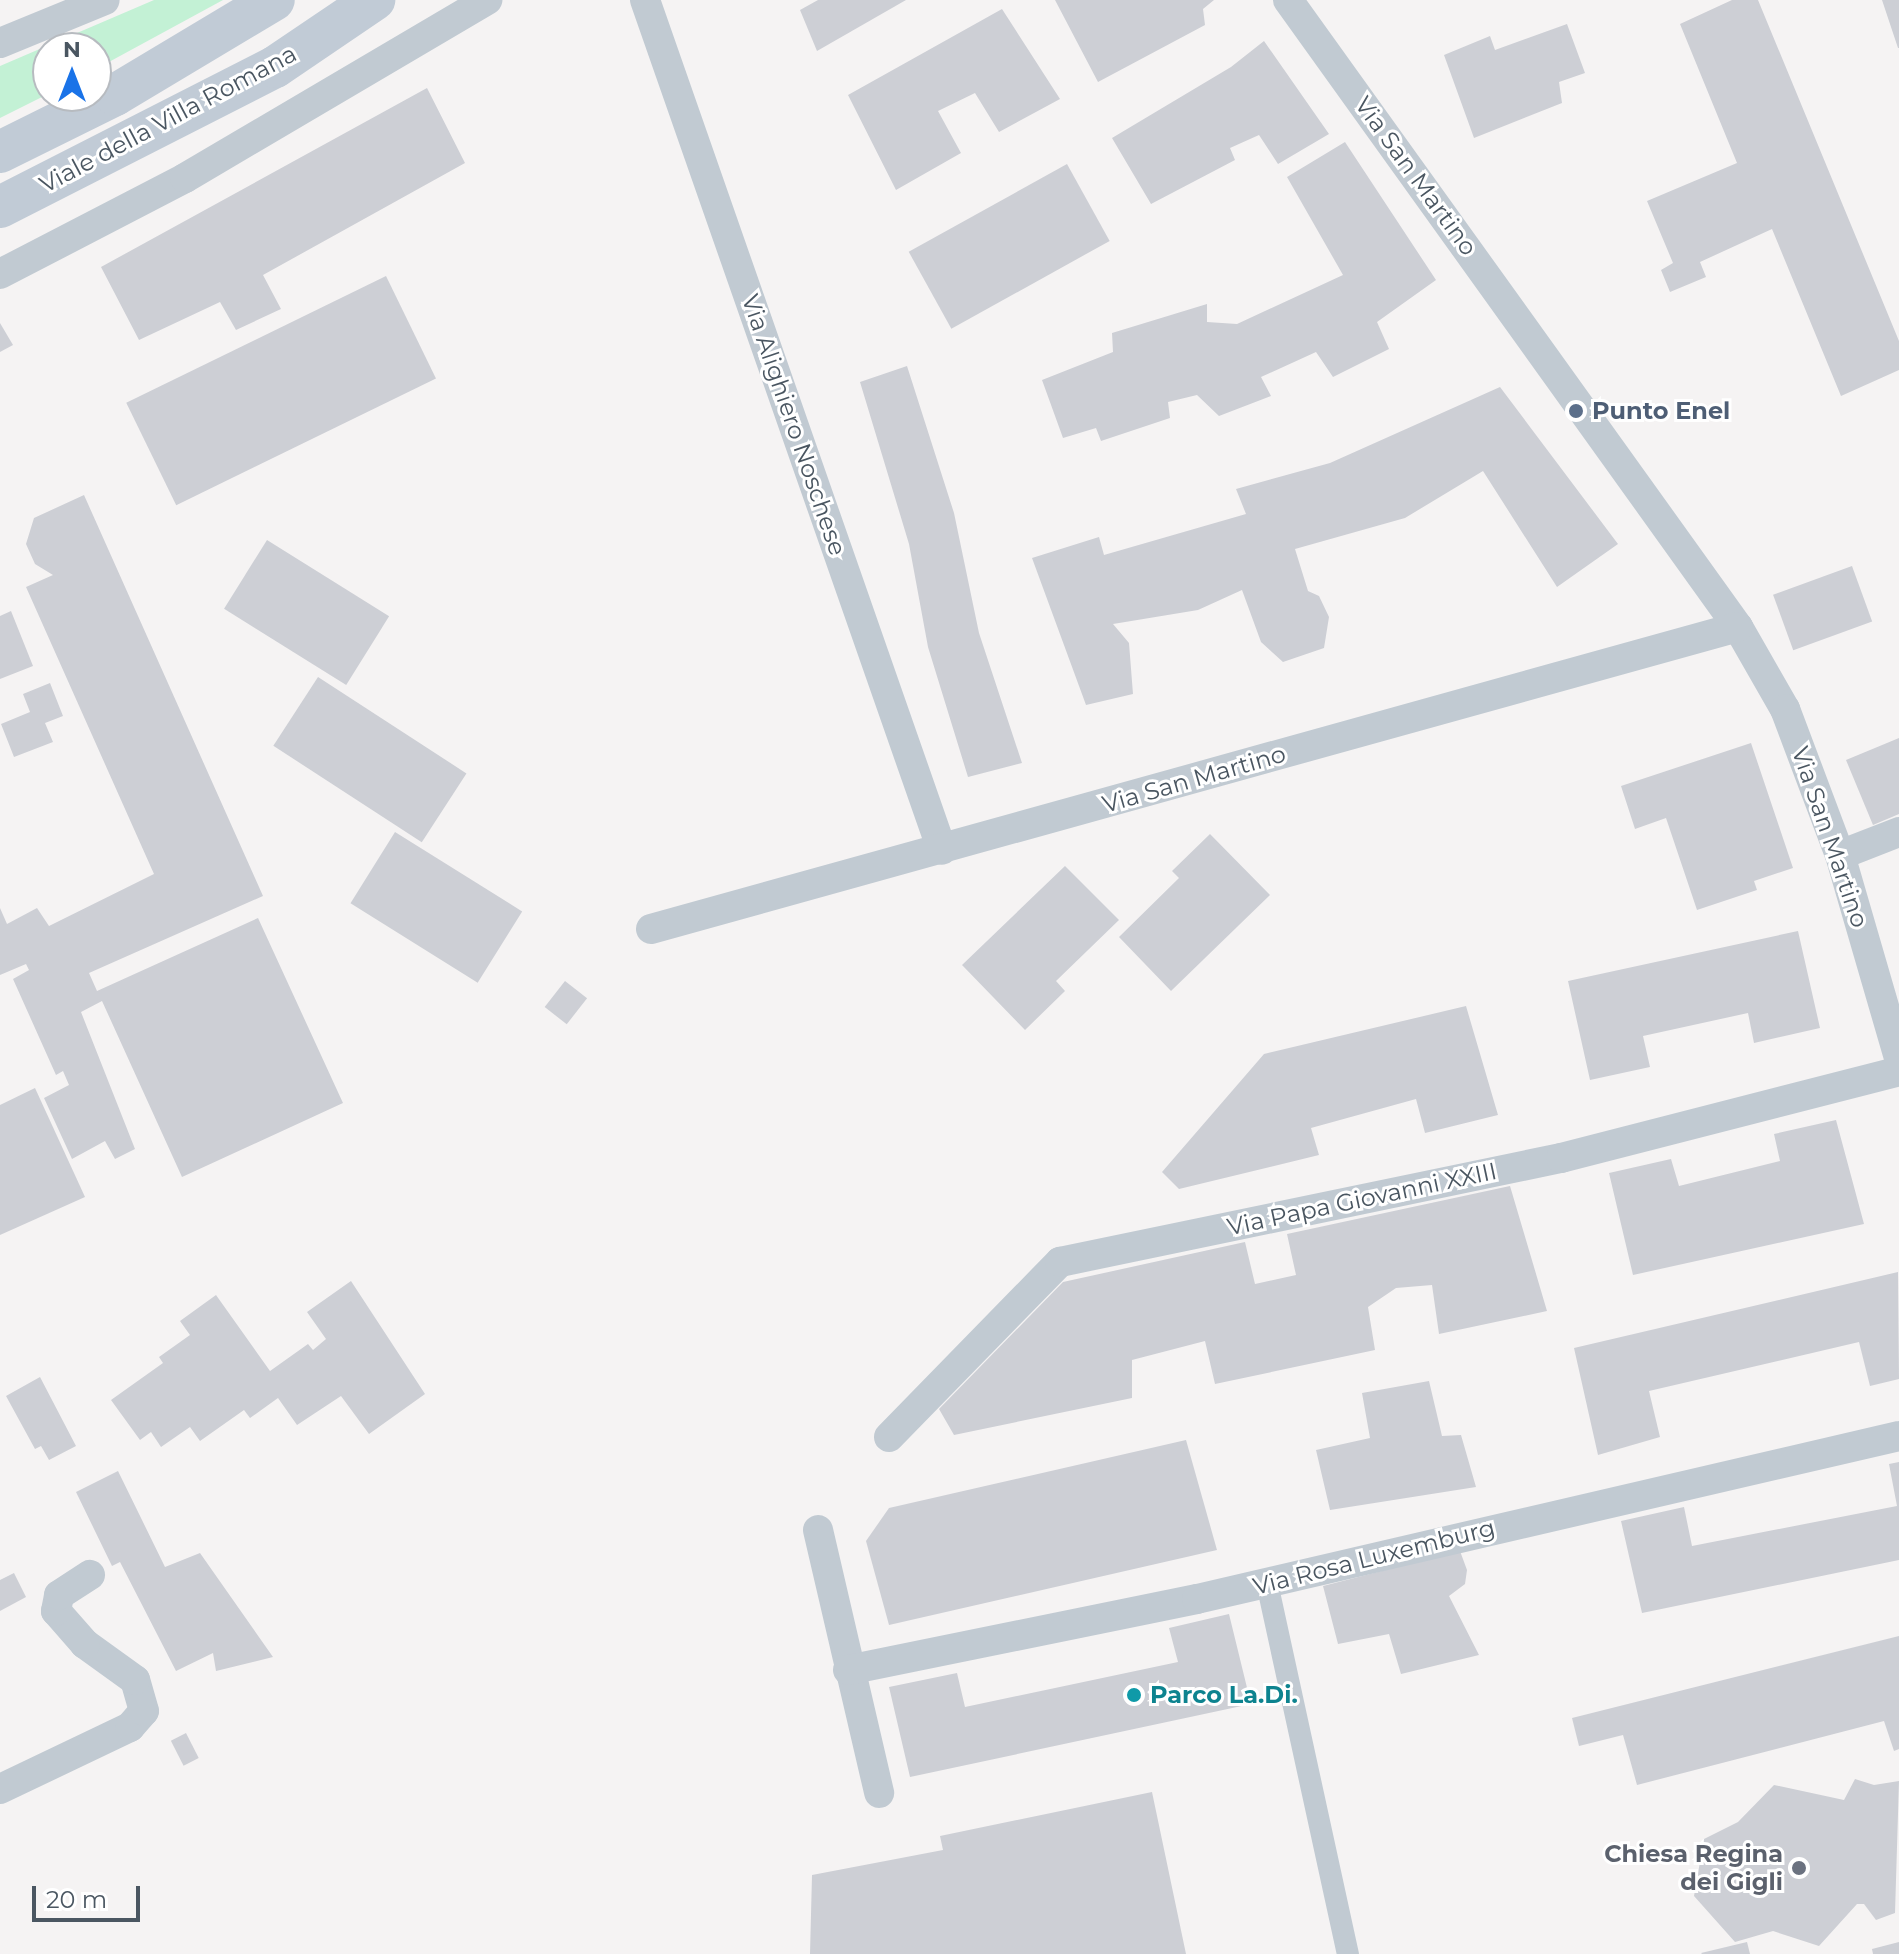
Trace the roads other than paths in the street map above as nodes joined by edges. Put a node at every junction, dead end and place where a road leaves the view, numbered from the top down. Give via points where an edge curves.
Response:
1 (105, 0) edge
2 (274, 0) edge
3 (374, 0) edge
4 (487, 0) edge
5 (645, 0) edge
6 (1288, 0) edge
7 (0, 43) edge
8 (0, 152) edge
9 (0, 207) edge
10 (0, 274) edge
11 (1738, 627) junction
12 (1899, 832) edge
13 (942, 850) junction
14 (1840, 855) junction
15 (651, 929) dead end
16 (1899, 1058) edge
17 (1899, 1071) edge
18 (1899, 1436) edge
19 (889, 1437) dead end
20 (818, 1530) dead end
21 (90, 1575) dead end
22 (1267, 1583) junction
23 (848, 1670) junction
24 (0, 1789) edge
25 (879, 1793) dead end
26 (1348, 1954) edge

1 - 7 street
2 - 8 main road, Viale della Villa Romana
3 - 9 main road, Viale della Villa Romana via 275,67
4 - 10 street via 185,178
5 - 13 street, Via Alighiero Noschese
6 - 11 street, Via San Martino
11 - 13 street, Via San Martino
11 - 14 street, Via San Martino via 1785,709
12 - 14 street
13 - 15 street, Via San Martino
14 - 16 street, Via San Martino
17 - 19 street, Via Papa Giovanni XXIII via 1561,1158 1060,1262
18 - 22 street, Via Rosa Luxemburg
20 - 23 street
21 - 24 street via 59,1595 56,1611 85,1644 135,1680 144,1711 130,1727
22 - 23 street, Via Rosa Luxemburg
22 - 26 street
23 - 25 street

